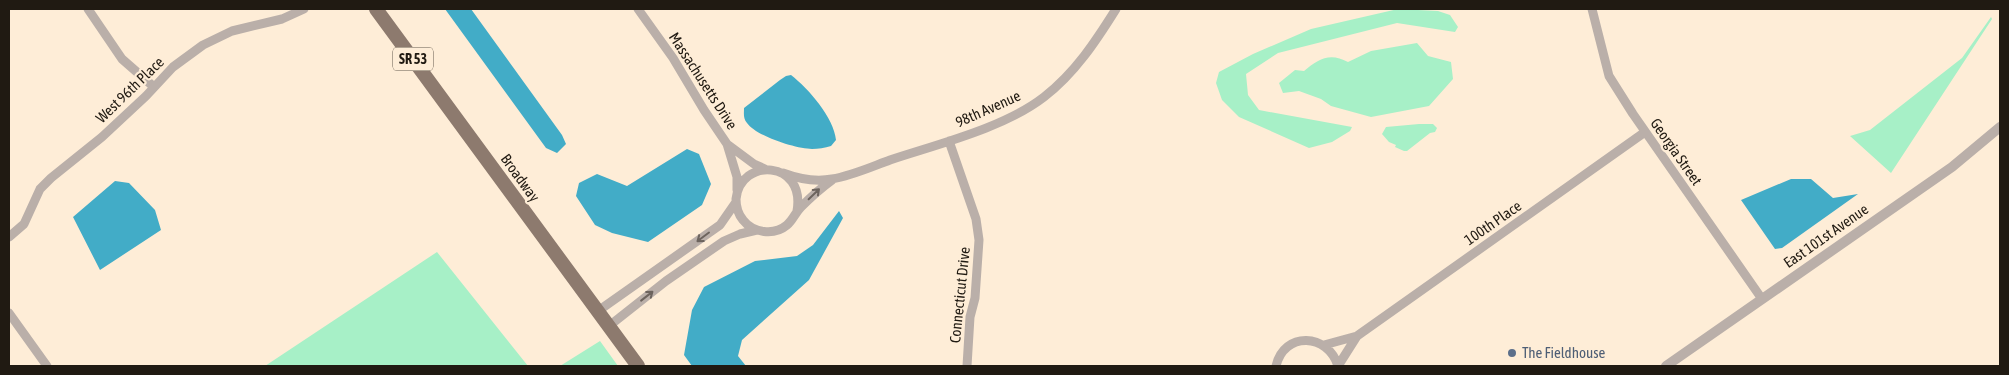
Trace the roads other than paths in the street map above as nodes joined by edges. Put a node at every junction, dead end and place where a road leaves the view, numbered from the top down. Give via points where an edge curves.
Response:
1 (88, 9) edge
2 (304, 9) edge
3 (376, 9) edge
4 (638, 9) edge
5 (1116, 9) edge
6 (1592, 9) edge
7 (154, 87) junction
8 (2000, 127) edge
9 (1645, 132) junction
10 (949, 141) junction
11 (727, 144) junction
12 (765, 169) junction
13 (783, 173) junction
14 (833, 179) junction
15 (736, 198) junction
16 (797, 211) junction
17 (756, 230) junction
18 (9, 237) edge
19 (1762, 299) junction
20 (598, 311) junction
21 (9, 313) edge
22 (608, 326) junction
23 (1357, 336) junction
24 (1324, 345) junction
25 (47, 366) edge
26 (638, 366) edge
27 (967, 366) edge
28 (1276, 366) edge
29 (1338, 366) edge
30 (1666, 366) edge

1 - 7 street via 122,59
2 - 7 street, West 96th Place via 282,19 232,32 203,45 173,67
3 - 20 main road, Broadway / SR 53
4 - 11 street, Massachusetts Drive
5 - 10 street, 98th Avenue via 1077,66 1043,98 1004,120
6 - 9 street, Georgia Street via 1609,76
7 - 18 street, West 96th Place via 102,137 51,178 40,190 24,224
8 - 19 street, East 101st Avenue via 1952,167
9 - 19 street, Georgia Street
9 - 23 street, 100th Place
10 - 14 street, 98th Avenue
10 - 27 street, Connecticut Drive via 976,219 979,240
11 - 12 street, 98th Avenue
11 - 15 street via 737,178
12 - 13 street, 98th Avenue
12 - 15 street via 747,177
13 - 14 street, 98th Avenue via 797,178
13 - 16 street via 797,190
16 -> 14 street, 98th Avenue
15 - 17 street via 742,219
15 -> 20 street via 720,225
16 - 17 street, 98th Avenue via 785,227 776,231
22 -> 17 street, 98th Avenue via 724,241
19 - 30 street, East 101st Avenue
20 - 22 main road, Broadway / SR 53
21 - 25 street
22 - 26 main road, Broadway / SR 53
23 - 24 street, 100th Place
23 - 29 street, 100th Place
24 - 28 street via 1313,340 1301,340 1282,353
24 - 29 street via 1331,350

